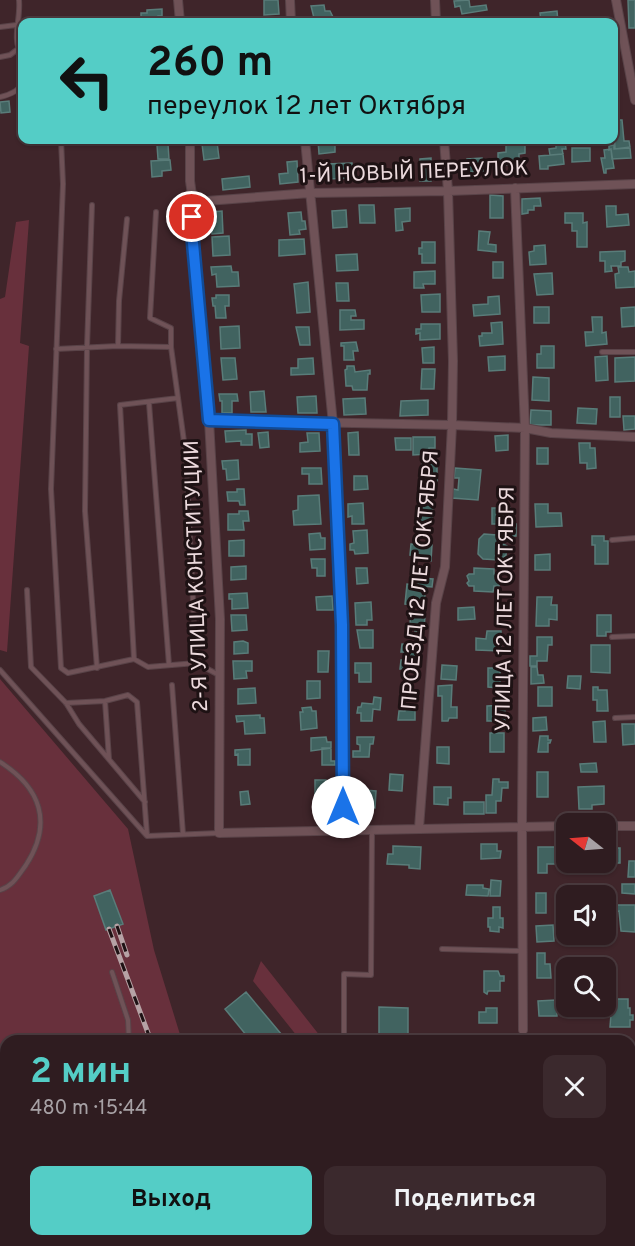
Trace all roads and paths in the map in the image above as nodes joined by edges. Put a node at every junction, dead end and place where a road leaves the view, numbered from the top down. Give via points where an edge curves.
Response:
1 (19, 0) edge
2 (178, 0) edge
3 (290, 0) edge
4 (435, 0) edge
5 (616, 0) edge
6 (180, 18) edge
7 (291, 18) edge
8 (436, 18) edge
9 (16, 25) junction
10 (0, 27) edge
11 (18, 49) joint
12 (0, 57) edge
13 (18, 89) edge
14 (0, 97) edge
15 (635, 100) edge
16 (62, 144) edge
17 (190, 144) edge
18 (305, 144) edge
19 (444, 144) edge
20 (635, 184) edge
21 (515, 188) junction
22 (448, 191) junction
23 (310, 193) junction
24 (194, 202) junction
25 (92, 205) dead end
26 (156, 212) dead end
27 (127, 219) dead end
28 (118, 346) junction
29 (87, 347) junction
30 (171, 347) junction
31 (56, 349) junction
32 (602, 352) dead end
33 (635, 352) edge
34 (178, 398) junction
35 (149, 403) junction
36 (209, 420) junction
37 (333, 424) junction
38 (452, 425) junction
39 (525, 428) junction
40 (635, 437) edge
41 (635, 538) edge
42 (612, 540) dead end
43 (27, 590) dead end
44 (635, 636) edge
45 (612, 637) dead end
46 (134, 659) junction
47 (196, 663) junction
48 (168, 665) junction
49 (96, 668) junction
50 (0, 670) edge
51 (220, 675) junction
52 (172, 685) dead end
53 (105, 701) junction
54 (66, 703) junction
55 (635, 717) edge
56 (615, 718) dead end
57 (109, 760) junction
58 (0, 762) edge
59 (145, 802) junction
60 (556, 826) edge
61 (616, 826) edge
62 (635, 826) edge
63 (522, 827) junction
64 (419, 828) junction
65 (372, 829) junction
66 (343, 830) junction
67 (219, 833) junction
68 (183, 834) junction
69 (147, 836) junction
70 (0, 890) edge
71 (442, 949) dead end
72 (523, 951) junction
73 (112, 972) dead end
74 (523, 1030) joint
75 (129, 1035) edge
76 (344, 1035) edge
77 (523, 1035) edge

1 - 9 lane
2 - 6 street
3 - 7 street
4 - 8 street
5 - 15 street
9 - 10 lane
9 - 11 lane
11 - 12 lane
13 - 14 lane
16 - 31 lane
17 - 24 street, 2-Я УЛИЦА КОНСТИТУЦИИ
18 - 23 street
19 - 22 street
20 - 21 street, 1-Й НОВЫЙ ПЕРЕУЛОК
21 - 22 street, 1-Й НОВЫЙ ПЕРЕУЛОК
21 - 39 street, УЛИЦА 12 ЛЕТ ОКТЯБРЯ
22 - 23 street, 1-Й НОВЫЙ ПЕРЕУЛОК
22 - 38 street, ПРОЕЗД 12 ЛЕТ ОКТЯБРЯ
23 - 24 street, 1-Й НОВЫЙ ПЕРЕУЛОК
23 - 37 street
24 - 36 street, 2-Я УЛИЦА КОНСТИТУЦИИ via 192,232
25 - 29 lane
26 - 30 lane via 150,318 171,328
27 - 28 lane
28 - 29 lane
28 - 30 lane
29 - 31 lane
29 - 49 lane via 85,511
30 - 34 lane
31 - 49 lane via 51,489 61,668 68,673
32 - 33 lane
34 - 35 lane
34 - 47 lane via 186,456
35 - 46 lane via 120,405
35 - 48 lane
36 - 37 street
36 - 51 street, 2-Я УЛИЦА КОНСТИТУЦИИ
37 - 38 street
37 - 66 street via 342,625
38 - 39 street
38 - 64 street, ПРОЕЗД 12 ЛЕТ ОКТЯБРЯ via 445,567 436,603
39 - 40 street via 551,434
39 - 63 street, УЛИЦА 12 ЛЕТ ОКТЯБРЯ
41 - 42 lane
43 - 54 lane via 31,667
44 - 45 lane
46 - 48 lane via 148,667
46 - 49 lane
47 - 48 lane
47 - 51 lane
50 - 69 lane
51 - 67 street, 2-Я УЛИЦА КОНСТИТУЦИИ
52 - 68 lane
53 - 54 lane
53 - 57 lane
53 - 59 lane via 128,695 137,702
54 - 57 lane
55 - 56 lane
57 - 59 lane
58 - 70 lane via 30,788 42,825 37,848 10,886
59 - 69 lane
60 - 63 street
61 - 62 street
63 - 64 street
63 - 72 street, УЛИЦА 12 ЛЕТ ОКТЯБРЯ
64 - 65 street
65 - 66 street
65 - 76 lane via 370,975 344,974
66 - 67 street
67 - 68 lane
68 - 69 lane
71 - 72 lane
72 - 74 street, УЛИЦА 12 ЛЕТ ОКТЯБРЯ
73 - 75 lane via 128,1020
74 - 77 lane

